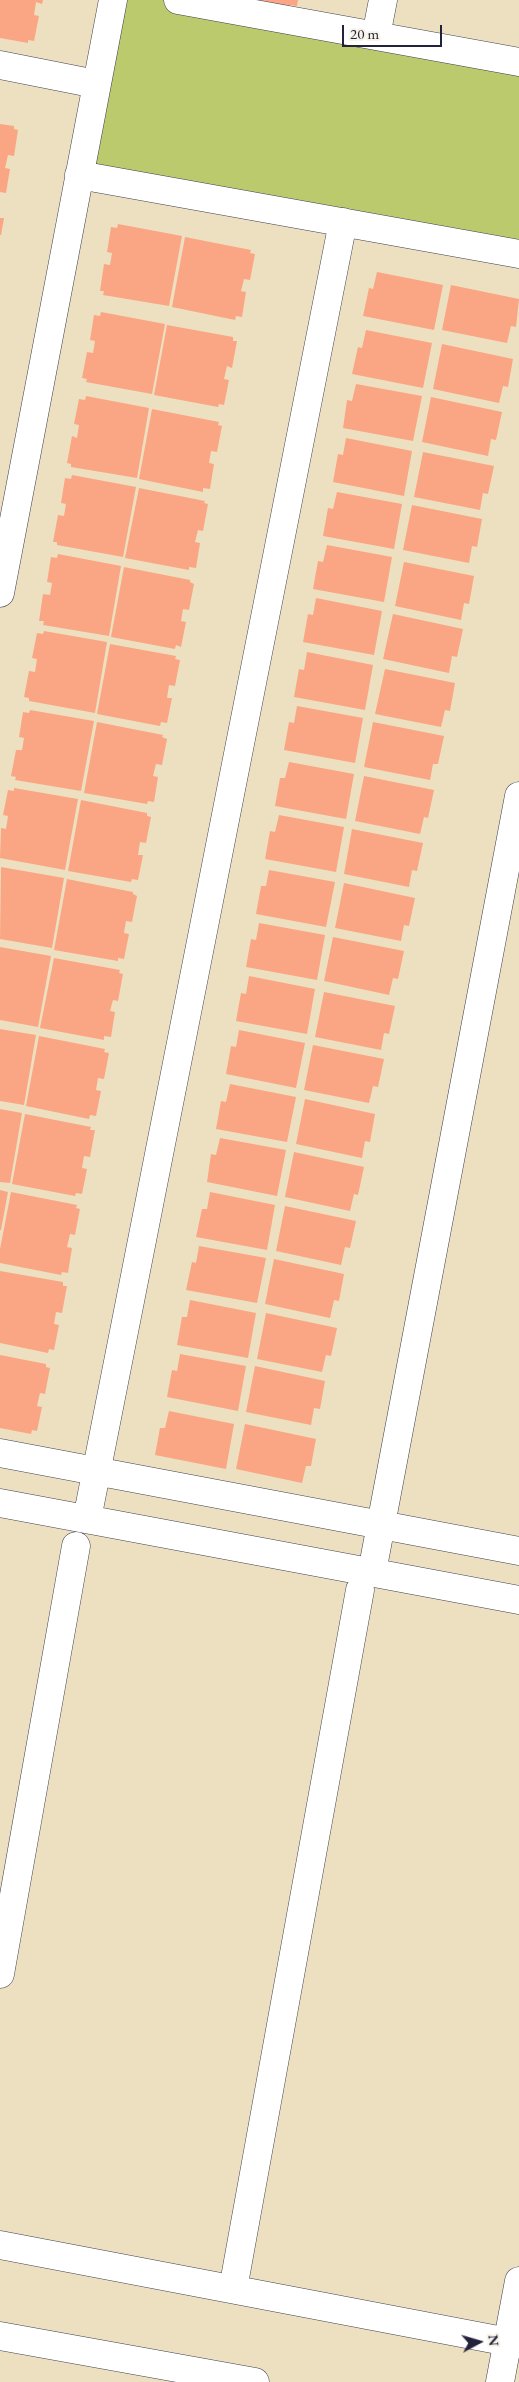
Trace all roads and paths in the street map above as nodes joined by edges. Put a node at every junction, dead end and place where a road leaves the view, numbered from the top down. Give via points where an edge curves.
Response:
1 (113, 0) edge
2 (178, 0) edge
3 (383, 0) edge
4 (376, 36) junction
5 (519, 62) edge
6 (0, 65) edge
7 (96, 84) junction
8 (78, 175) junction
9 (342, 222) junction
10 (519, 254) edge
11 (0, 593) edge
12 (519, 796) edge
13 (0, 1453) edge
14 (95, 1471) junction
15 (0, 1503) edge
16 (87, 1519) junction
17 (382, 1525) junction
18 (76, 1546) dead end
19 (519, 1551) edge
20 (366, 1581) junction
21 (519, 1600) edge
22 (0, 1974) edge
23 (0, 2245) edge
24 (519, 2281) edge
25 (233, 2289) junction
26 (0, 2336) edge
27 (513, 2343) edge
28 (216, 2379) edge
29 (255, 2382) edge
30 (500, 2382) edge

1 - 7 street
2 - 4 street
3 - 4 street
4 - 5 street
6 - 7 street
7 - 8 street
8 - 9 street
8 - 11 street
9 - 10 street
9 - 14 street
12 - 17 street
13 - 14 street
14 - 16 street
14 - 17 street
15 - 16 street
16 - 20 street
17 - 19 street
17 - 20 street
18 - 22 street
20 - 21 street
20 - 25 street
23 - 25 street
24 - 27 street
25 - 27 street
26 - 28 street
27 - 30 street
28 - 29 street

